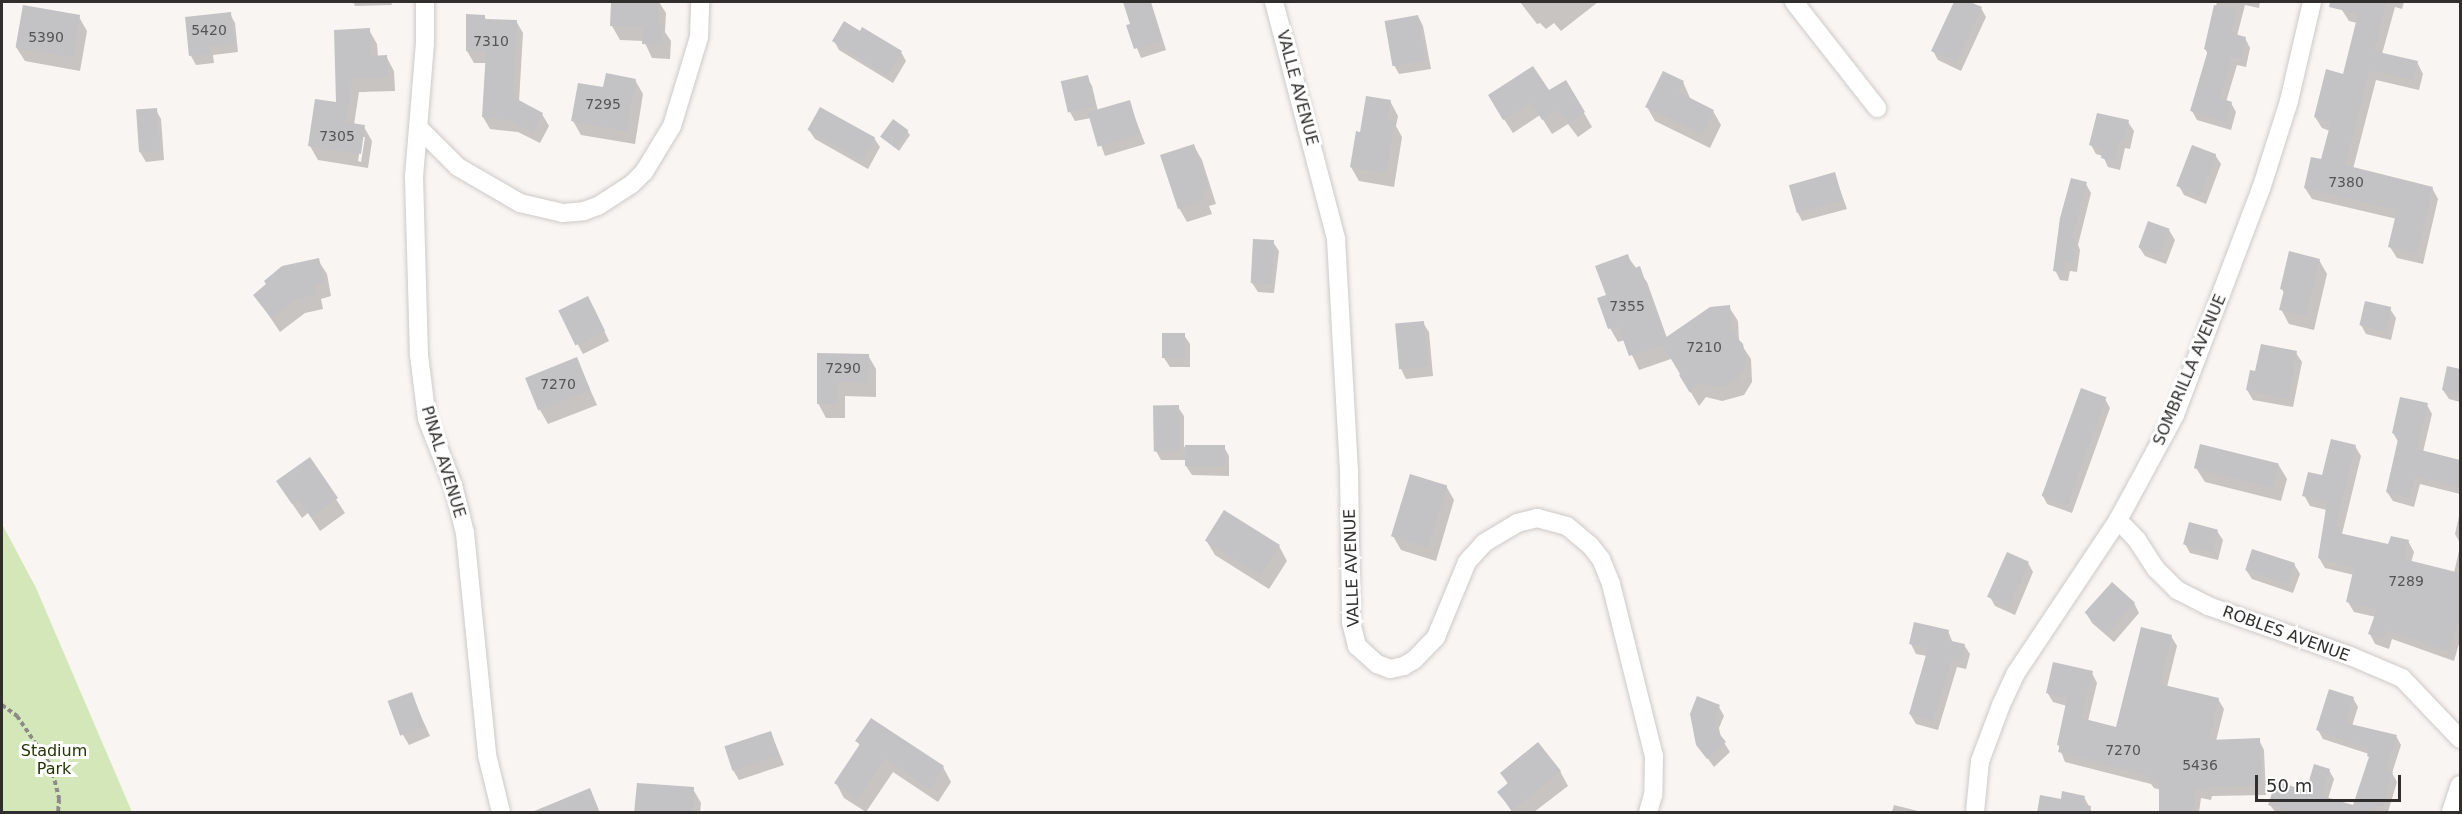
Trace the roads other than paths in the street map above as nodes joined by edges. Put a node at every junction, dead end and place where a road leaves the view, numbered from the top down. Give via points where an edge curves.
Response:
1 (425, 2) edge
2 (700, 2) edge
3 (1274, 2) edge
4 (1794, 2) edge
5 (2312, 2) edge
6 (1877, 108) dead end
7 (419, 128) junction
8 (2118, 520) junction
9 (2460, 740) edge
10 (2460, 785) edge
11 (501, 813) edge
12 (1648, 813) edge
13 (1975, 813) edge
14 (2451, 813) edge

1 - 7 street, PINAL AVENUE
2 - 7 street via 699,37 672,126 644,172 598,206 563,213 520,203 458,167
3 - 12 street, VALLE AVENUE via 1336,239 1349,470 1351,621 1358,646 1377,664 1390,669 1414,660 1436,637 1467,562 1484,543 1517,523 1538,518 1566,526 1590,545 1611,584 1654,756 1653,795
4 - 6 street
5 - 8 street, SOMBRILLA AVENUE via 2289,101 2244,233 2175,415
7 - 11 street, PINAL AVENUE via 414,177 422,391 427,419 453,485 465,533 487,755
8 - 9 street, ROBLES AVENUE via 2177,590 2208,606 2402,678
8 - 13 street, SOMBRILLA AVENUE via 2011,684 1980,761
10 - 14 street

